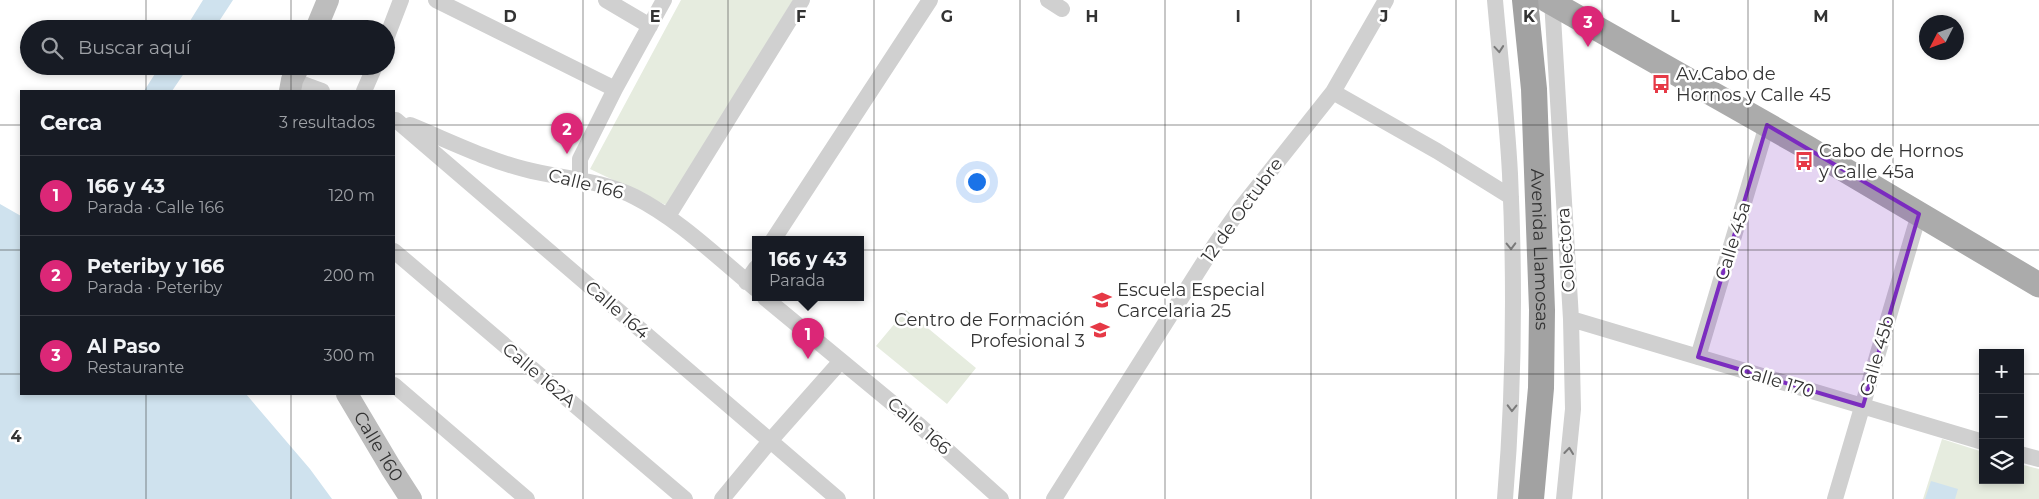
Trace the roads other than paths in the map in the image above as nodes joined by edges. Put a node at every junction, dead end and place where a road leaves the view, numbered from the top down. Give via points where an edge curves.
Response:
1 (328, 0) edge
2 (400, 0) edge
3 (436, 0) edge
4 (606, 0) edge
5 (664, 0) edge
6 (802, 0) edge
7 (930, 0) edge
8 (1386, 0) edge
9 (1495, 0) edge
10 (1525, 0) edge
11 (1548, 1) edge
12 (320, 20) edge
13 (393, 20) edge
14 (650, 26) junction
15 (371, 75) edge
16 (294, 79) edge
17 (615, 89) junction
18 (320, 90) edge
19 (364, 90) edge
20 (1333, 92) junction
21 (395, 120) edge
22 (1767, 125) junction
23 (580, 178) junction
24 (1511, 197) junction
25 (1919, 214) junction
26 (668, 216) junction
27 (776, 236) edge
28 (395, 252) edge
29 (2039, 285) edge
30 (751, 286) edge
31 (770, 301) edge
32 (1571, 319) junction
33 (1698, 357) junction
34 (841, 361) junction
35 (395, 386) edge
36 (348, 395) edge
37 (1863, 406) junction
38 (770, 440) junction
39 (1979, 441) edge
40 (2024, 455) edge
41 (2039, 459) edge
42 (1533, 467) junction
43 (412, 499) edge
44 (527, 499) edge
45 (685, 499) edge
46 (722, 499) edge
47 (838, 499) edge
48 (1001, 499) edge
49 (1054, 499) edge
50 (1505, 499) edge
51 (1522, 499) edge
52 (1531, 499) edge
53 (1546, 499) edge
54 (1564, 499) edge
55 (1836, 499) edge

1 - 12 main road
2 - 13 street
3 - 17 street
4 - 14 street
5 - 14 street
6 - 26 street
7 - 27 street
8 - 20 street, 12 de Octubre
9 -> 24 street
10 - 42 highway, Avenida Llamosas via 1534,89 1542,310 1541,388
11 - 22 main road
11 - 32 street, Colectora
11 - 53 highway, Avenida Llamosas via 1559,315
14 - 17 street
15 - 19 street
16 - 18 street
17 - 23 street via 580,159
20 - 24 street
20 - 49 street, 12 de Octubre via 1216,243
21 - 23 street, Calle 166 via 507,164
21 - 38 street, Calle 164
22 - 25 main road
22 - 33 street, Calle 45a
23 - 26 street, Calle 166 via 633,196
24 -> 50 street via 1513,351
25 - 29 main road
25 - 37 street, Calle 45b
26 - 30 street, Calle 166
28 - 45 street, Calle 162A
31 - 34 street, Calle 166
32 - 33 street, Calle 170
54 -> 32 street, Colectora via 1573,409
33 - 37 street, Calle 170
34 - 38 street
34 - 48 street, Calle 166
35 - 44 street
36 - 43 main road, Calle 160
37 - 39 street, Calle 170
37 - 55 street, Calle 45b
38 - 46 street
38 - 47 street, Calle 164
40 - 41 street
42 - 51 highway
42 - 52 highway, Avenida Llamosas

